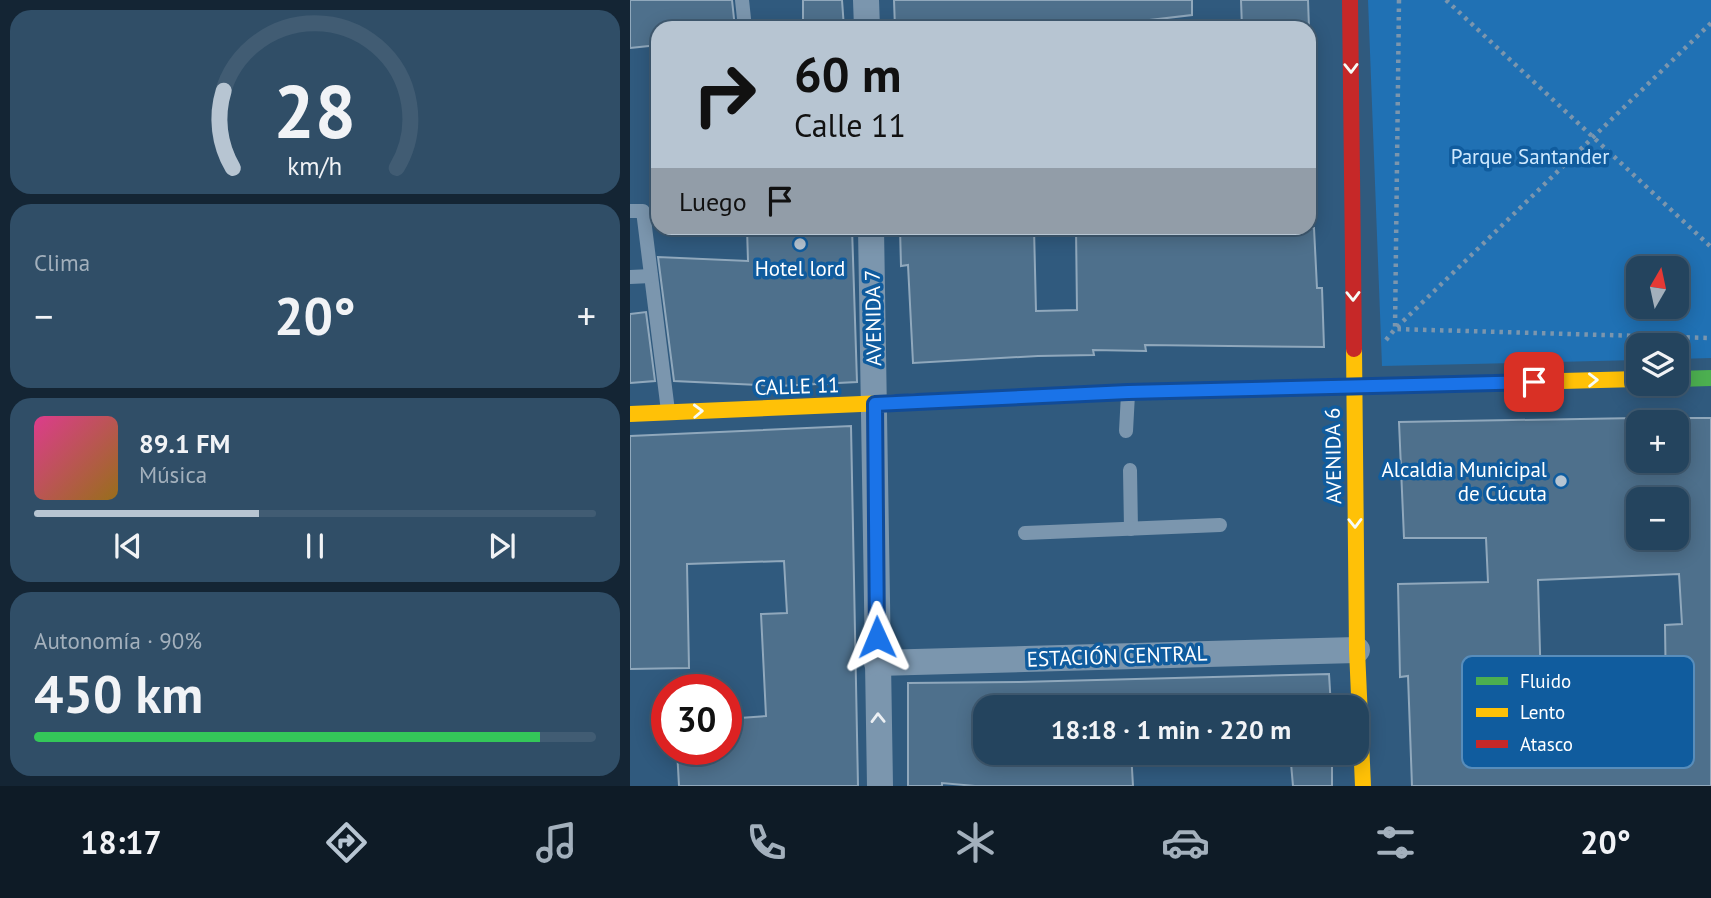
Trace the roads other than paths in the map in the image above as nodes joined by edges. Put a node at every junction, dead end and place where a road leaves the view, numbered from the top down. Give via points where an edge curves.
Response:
1 (742, 0) edge
2 (866, 0) edge
3 (1350, 0) edge
4 (744, 21) edge
5 (867, 21) edge
6 (630, 211) edge
7 (871, 235) edge
8 (651, 276) junction
9 (630, 277) edge
10 (1711, 378) edge
11 (1626, 379) edge
12 (1689, 379) edge
13 (1353, 386) junction
14 (1128, 392) junction
15 (875, 404) junction
16 (668, 412) junction
17 (630, 414) edge
18 (1126, 431) dead end
19 (1130, 470) dead end
20 (1220, 524) dead end
21 (1131, 528) junction
22 (1025, 533) dead end
23 (1357, 650) junction
24 (877, 663) junction
25 (880, 786) edge
26 (1363, 786) edge

1 - 4 lane
2 - 5 street
3 -> 13 street, AVENIDA 6
6 - 8 lane via 643,211
7 - 15 street, AVENIDA 7
8 - 9 lane
8 - 16 lane
10 - 12 street
13 -> 11 street, CALLE 11
13 - 14 street, CALLE 11
13 -> 23 street, AVENIDA 6
14 - 15 street, CALLE 11
14 - 18 lane
16 -> 15 street, CALLE 11
15 - 24 street, AVENIDA 7
16 - 17 street, CALLE 11
19 - 21 lane
20 - 21 lane
21 - 22 lane
23 - 24 street, ESTACIÓN CENTRAL
23 - 26 street, AVENIDA 6
25 -> 24 street, AVENIDA 7

